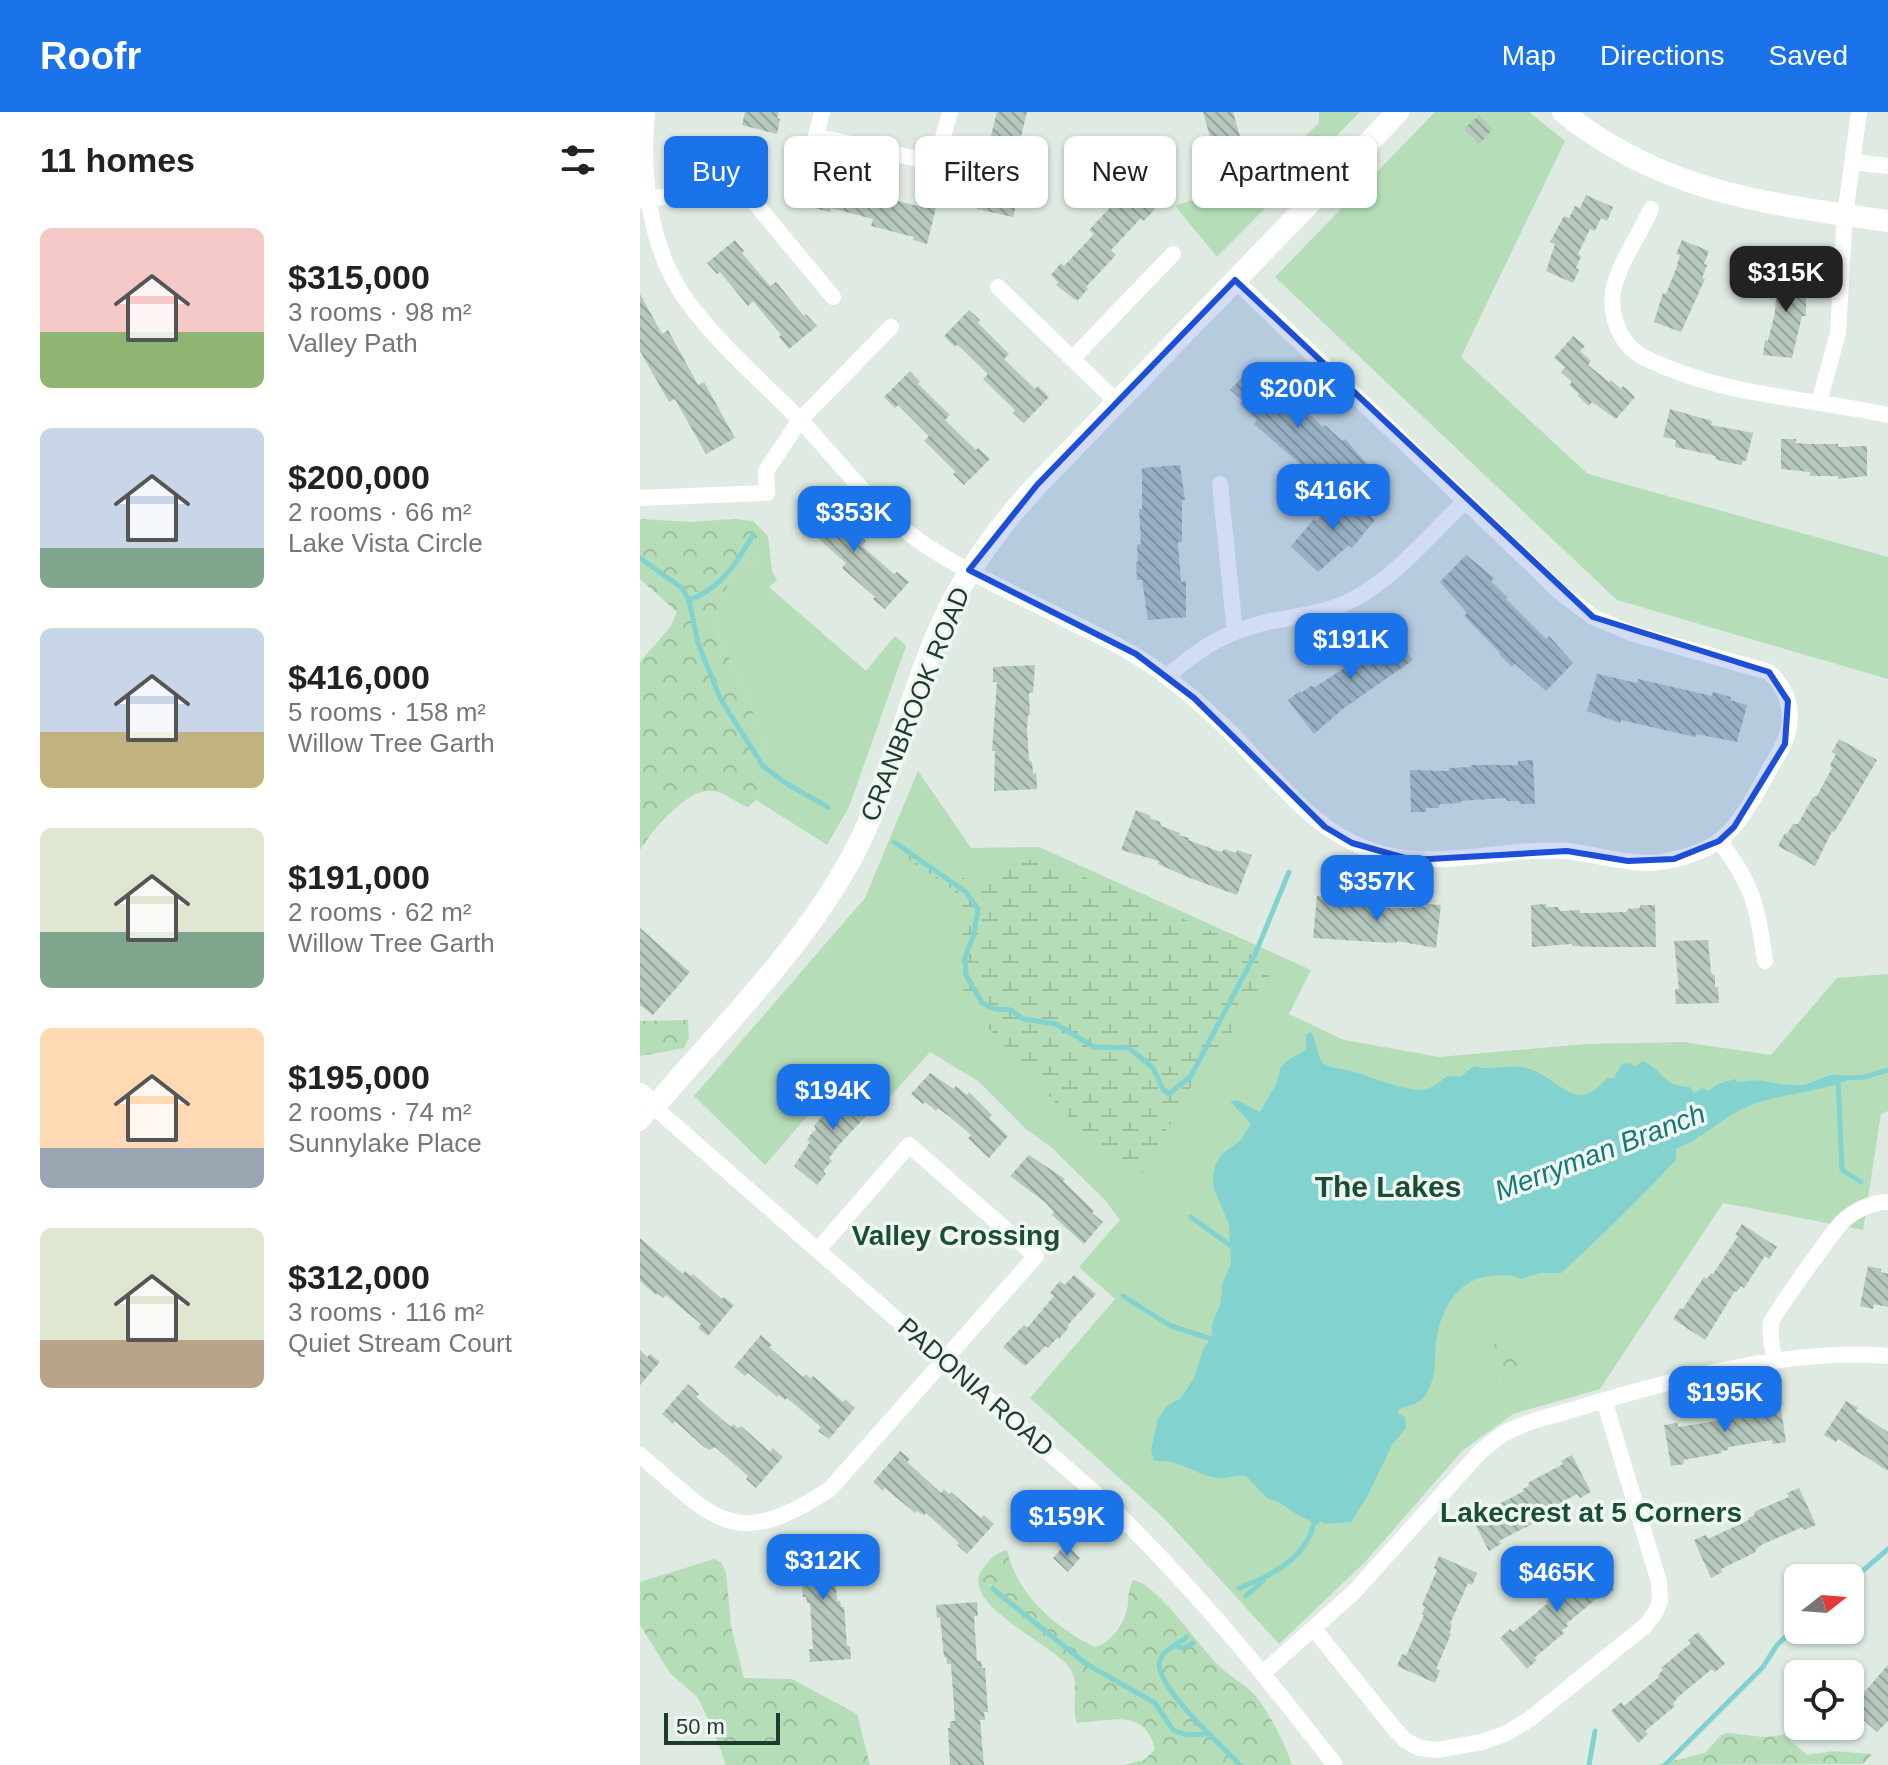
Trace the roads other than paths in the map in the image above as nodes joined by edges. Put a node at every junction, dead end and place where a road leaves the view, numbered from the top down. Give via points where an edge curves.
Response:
1 (647, 112) edge
2 (822, 112) edge
3 (950, 112) edge
4 (1398, 112) edge
5 (1563, 112) edge
6 (1859, 112) edge
7 (1853, 162) junction
8 (1888, 166) edge
9 (644, 199) edge
10 (1651, 209) dead end
11 (1845, 215) junction
12 (1888, 221) edge
13 (1173, 254) dead end
14 (1235, 280) junction
15 (998, 287) dead end
16 (833, 297) dead end
17 (891, 327) dead end
18 (1072, 359) junction
19 (1117, 402) junction
20 (1819, 402) junction
21 (1888, 415) edge
22 (800, 420) junction
23 (1220, 484) dead end
24 (640, 498) edge
25 (1465, 501) junction
26 (969, 570) junction
27 (1235, 632) junction
28 (1167, 677) junction
29 (1719, 841) junction
30 (1765, 961) dead end
31 (645, 1108) edge
32 (1888, 1202) edge
33 (818, 1250) junction
34 (1888, 1356) edge
35 (945, 1360) junction
36 (1774, 1361) junction
37 (1604, 1400) junction
38 (640, 1455) edge
39 (1314, 1629) junction
40 (1263, 1673) junction
41 (1335, 1765) edge

1 - 9 street
2 - 3 street via 816,136 936,163
4 - 14 street, CRANBROOK ROAD
5 - 11 street via 1605,142 1702,188
6 - 7 street
7 - 8 street
7 - 11 street
9 - 16 street via 723,189 744,194
9 - 22 street via 684,298 716,338
10 - 20 street via 1613,294 1618,331 1631,349 1679,373 1729,389
11 - 12 street
11 - 20 street via 1838,333
13 - 18 street
14 - 19 street, CRANBROOK ROAD
14 - 25 street
15 - 18 street
17 - 22 street
18 - 19 street
19 - 26 street, CRANBROOK ROAD via 1016,507
20 - 21 street
22 - 24 street via 766,471 767,493
22 - 26 street via 894,522
23 - 27 street
25 - 27 street via 1359,596 1321,612
25 - 29 street via 1593,617 1769,672 1783,685 1790,723 1785,744 1734,827
26 - 28 street via 1136,654
26 - 31 street, CRANBROOK ROAD via 938,631 873,811 840,878 792,946
27 - 28 street via 1195,651
28 - 29 street via 1325,827 1381,853 1412,860 1567,851 1651,863
29 - 30 street via 1750,887
31 - 33 street, PADONIA ROAD
32 - 36 street via 1860,1209 1831,1236 1771,1322
33 - 35 street, PADONIA ROAD
33 - 35 street via 909,1145 1036,1256
34 - 36 street
35 - 38 street via 830,1489 756,1524 714,1517
35 - 40 street, PADONIA ROAD via 1152,1548
36 - 37 street
37 - 39 street via 1530,1422 1480,1452
37 - 39 street via 1655,1567 1660,1601 1646,1625 1530,1719 1482,1742 1419,1748 1393,1727
39 - 40 street
40 - 41 street, PADONIA ROAD

